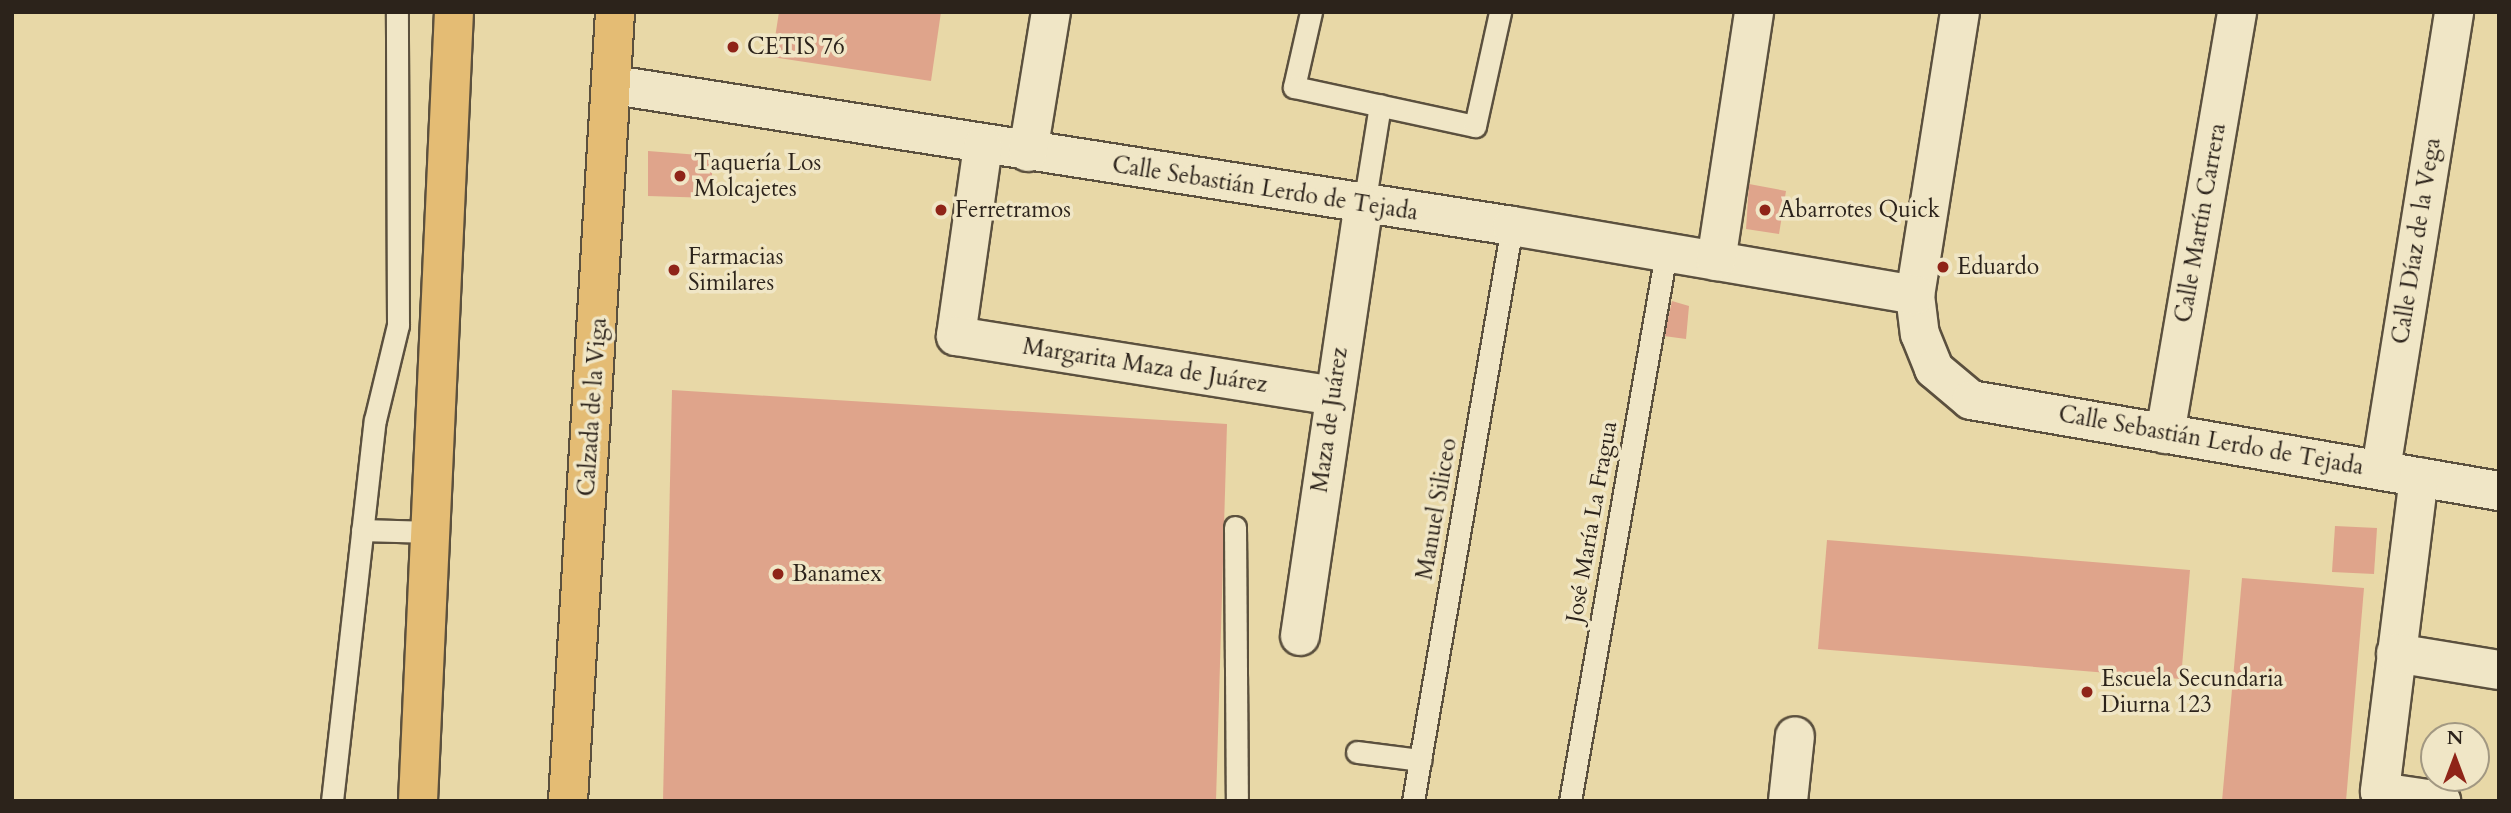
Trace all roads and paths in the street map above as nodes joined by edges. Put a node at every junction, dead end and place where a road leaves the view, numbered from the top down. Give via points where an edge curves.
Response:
1 (397, 12) edge
2 (454, 12) edge
3 (615, 12) edge
4 (1051, 12) edge
5 (1311, 12) edge
6 (1500, 12) edge
7 (1754, 12) edge
8 (1960, 12) edge
9 (2237, 12) edge
10 (2454, 12) edge
11 (614, 85) junction
12 (1380, 105) junction
13 (983, 146) junction
14 (1028, 152) junction
15 (1364, 205) junction
16 (1512, 226) junction
17 (1667, 253) junction
18 (1716, 261) junction
19 (1915, 295) junction
20 (1333, 396) junction
21 (2165, 434) junction
22 (2381, 469) junction
23 (2419, 477) junction
24 (2499, 491) edge
25 (1235, 527) dead end
26 (362, 530) junction
27 (431, 532) junction
28 (1300, 636) dead end
29 (2396, 653) junction
30 (2499, 670) edge
31 (1795, 736) dead end
32 (1357, 752) dead end
33 (1420, 760) junction
34 (332, 801) edge
35 (418, 801) edge
36 (568, 801) edge
37 (1237, 801) edge
38 (1413, 801) edge
39 (1570, 801) edge
40 (1788, 801) edge
41 (2441, 801) edge

1 - 26 lane via 398,325 375,420
2 - 27 main road
3 - 11 main road, Calzada de la Viga
4 - 14 street
5 - 12 lane via 1294,87
6 - 12 lane via 1475,125
7 - 18 street
8 - 19 street
9 - 21 street, Calle Martín Carrera
10 - 22 street, Calle Díaz de la Vega
11 - 13 street, Calle Sebastián Lerdo de Tejada
11 - 36 main road, Calzada de la Viga
12 - 15 lane
13 - 14 street, Calle Sebastián Lerdo de Tejada
13 - 20 street, Margarita Maza de Juárez via 956,336
14 - 15 street, Calle Sebastián Lerdo de Tejada
15 - 16 street, Calle Sebastián Lerdo de Tejada
15 - 20 street, Maza de Juárez
16 - 17 street, Calle Sebastián Lerdo de Tejada
16 - 33 lane, Manuel Siliceo
17 - 18 street, Calle Sebastián Lerdo de Tejada
17 - 39 lane, José María La Fragua
18 - 19 street, Calle Sebastián Lerdo de Tejada
19 - 21 street, Calle Sebastián Lerdo de Tejada via 1920,334 1934,369 1971,400
20 - 28 street, Maza de Juárez
21 - 22 street, Calle Sebastián Lerdo de Tejada
22 - 23 street, Calle Sebastián Lerdo de Tejada
23 - 24 street, Calle Sebastián Lerdo de Tejada
23 - 29 street
25 - 37 lane
26 - 27 lane
26 - 34 lane
27 - 35 main road
29 - 30 street
29 - 41 street via 2380,792
31 - 40 street
32 - 33 lane
33 - 38 lane, Manuel Siliceo

